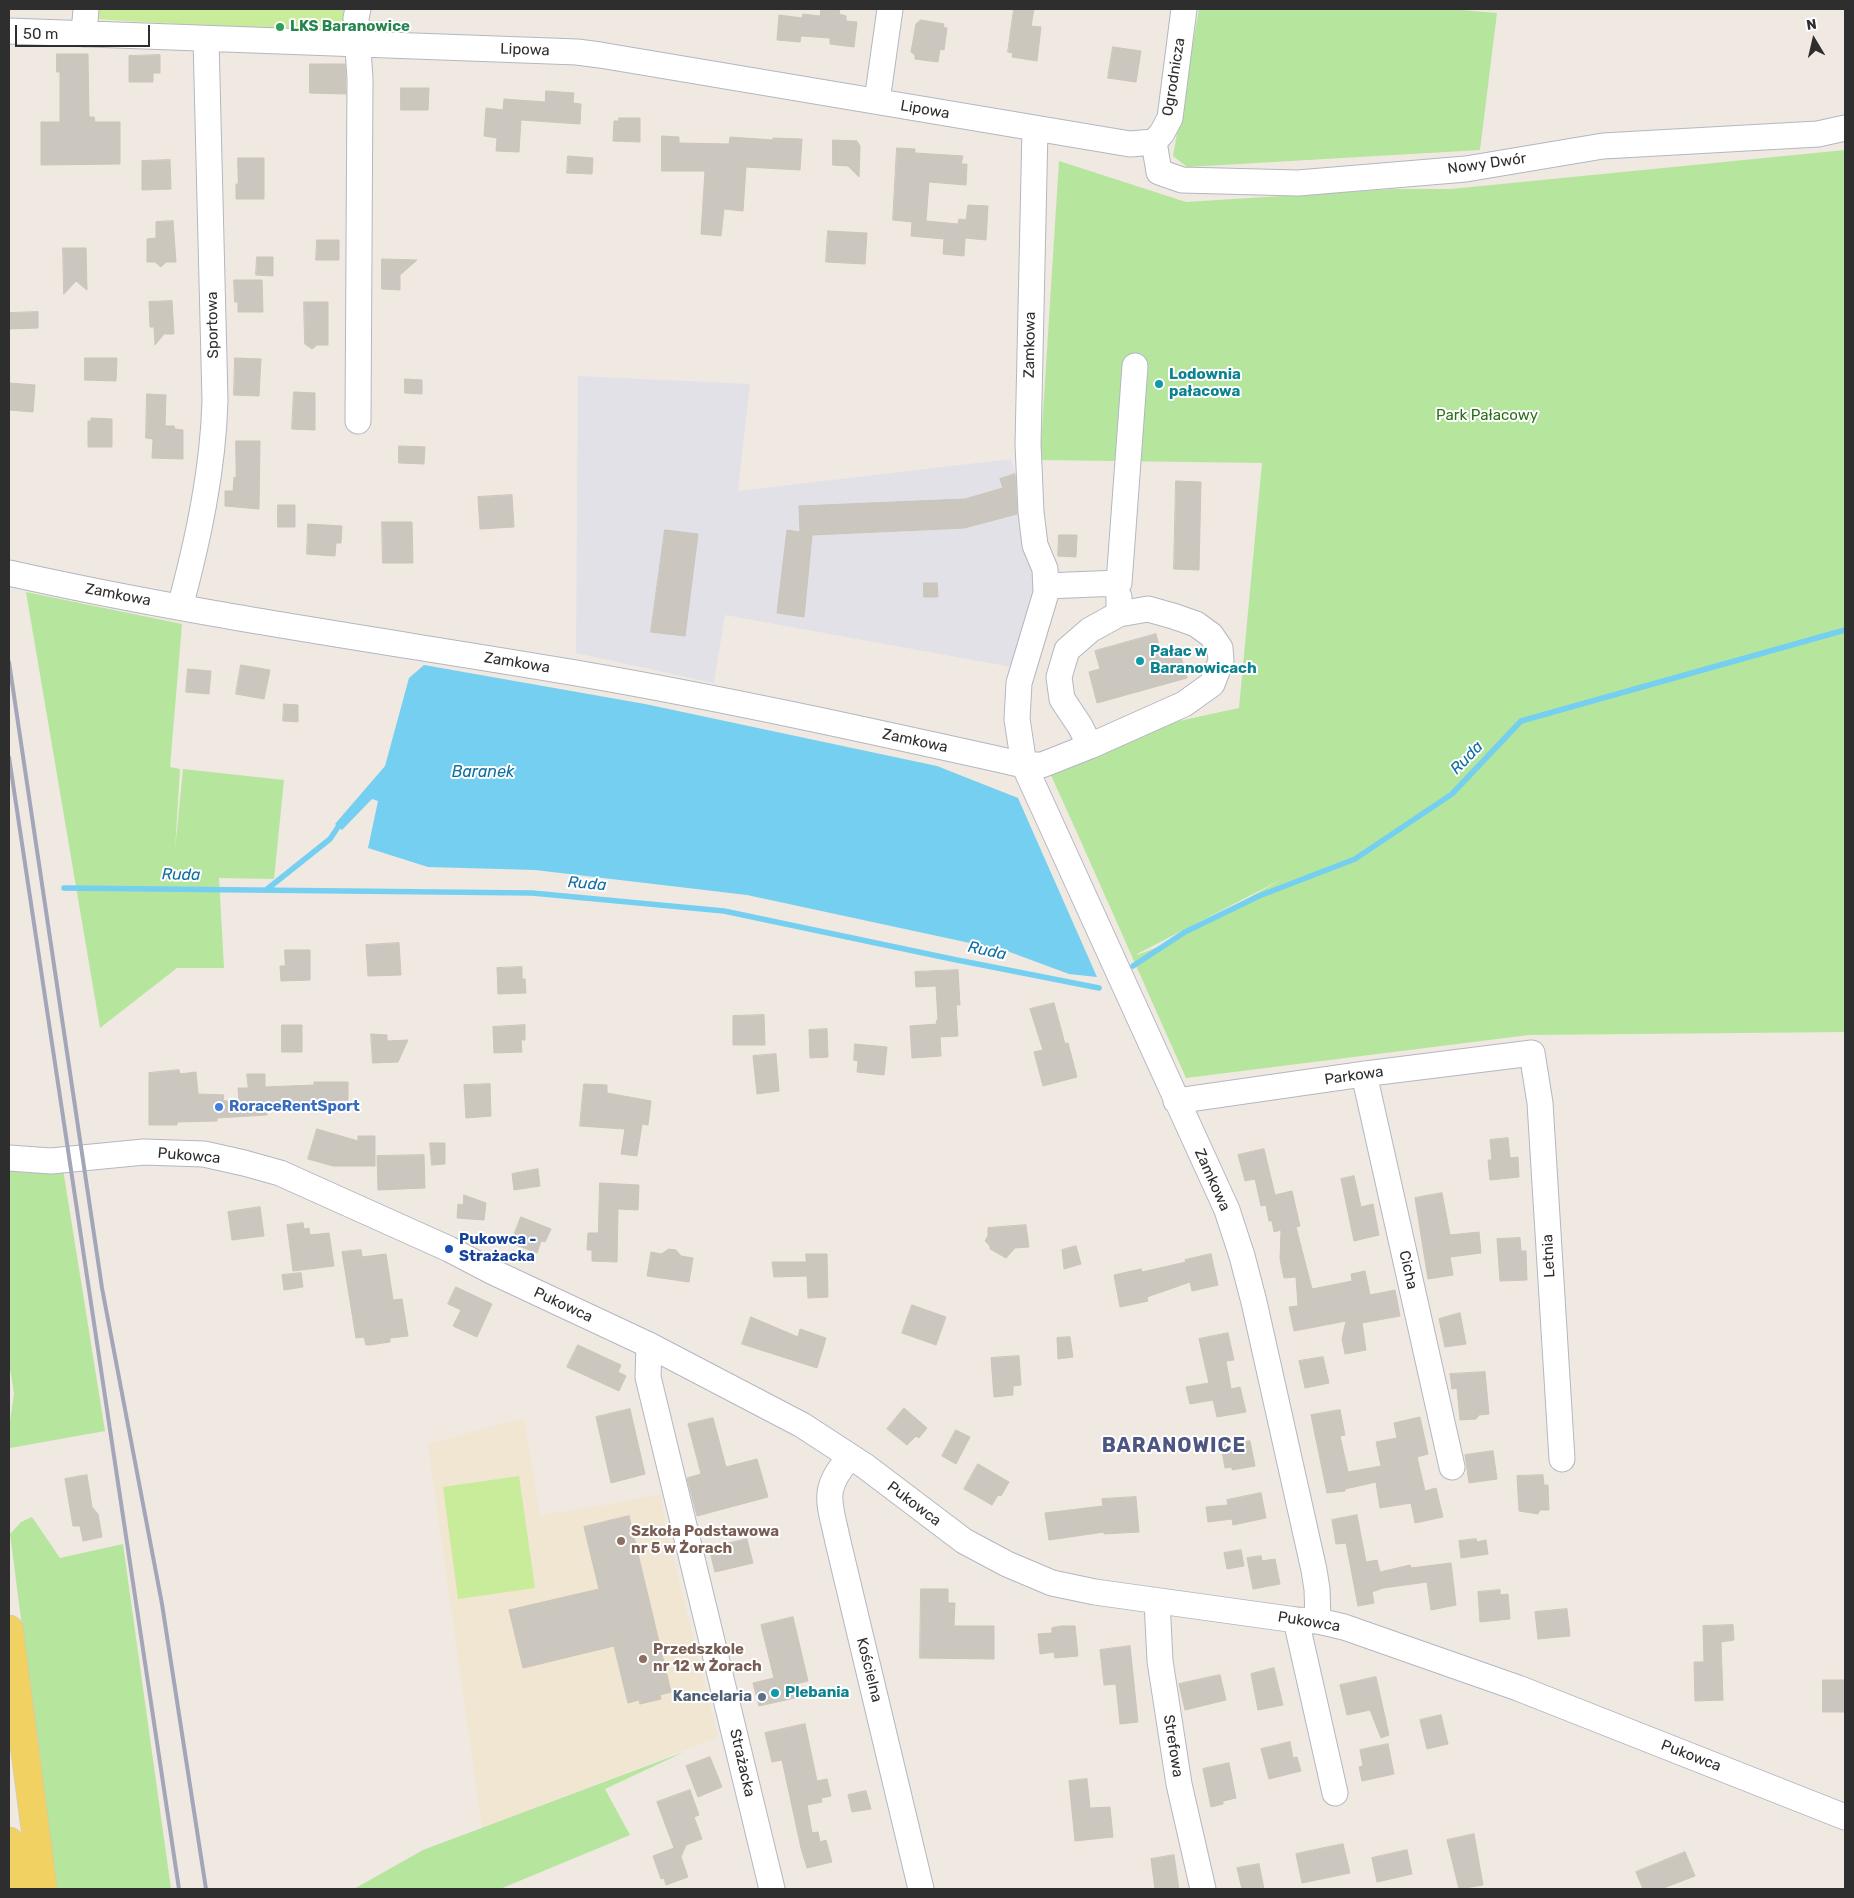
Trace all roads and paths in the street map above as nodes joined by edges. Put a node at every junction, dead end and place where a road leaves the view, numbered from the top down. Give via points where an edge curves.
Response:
1 (86, 9) edge
2 (358, 9) edge
3 (890, 9) edge
4 (1184, 9) edge
5 (9, 31) edge
6 (84, 34) junction
7 (206, 39) junction
8 (358, 44) junction
9 (877, 101) junction
10 (1845, 128) edge
11 (1035, 129) junction
12 (1154, 142) junction
13 (1135, 366) dead end
14 (358, 421) dead end
15 (9, 573) edge
16 (1119, 584) junction
17 (1046, 586) junction
18 (180, 607) junction
19 (1119, 614) junction
20 (1090, 746) junction
21 (1024, 765) junction
22 (1532, 1053) joint
23 (1364, 1074) junction
24 (1176, 1101) junction
25 (9, 1158) edge
26 (649, 1345) junction
27 (850, 1457) junction
28 (1562, 1459) dead end
29 (1452, 1467) dead end
30 (1156, 1601) junction
31 (1307, 1620) junction
32 (9, 1629) edge
33 (1335, 1793) dead end
34 (1845, 1817) edge
35 (9, 1842) edge
36 (16, 1889) edge
37 (43, 1889) edge
38 (772, 1889) edge
39 (921, 1889) edge
40 (1203, 1889) edge

1 - 6 street
2 - 8 street
3 - 9 street
4 - 12 street, Ogrodnicza via 1170,118
5 - 6 street, Lipowa
6 - 7 street, Lipowa
7 - 8 street, Lipowa
7 - 18 street, Sportowa via 214,436 204,502
8 - 9 street, Lipowa via 593,54
8 - 14 street
9 - 11 street, Lipowa
10 - 12 street, Nowy Dwór via 1818,134 1603,146 1466,169 1298,183 1182,180 1159,172
11 - 12 street via 1130,144
11 - 17 street, Zamkowa via 1028,444 1035,546 1045,569
13 - 16 street
15 - 18 street, Zamkowa
16 - 17 street
16 - 19 street
17 - 21 street, Zamkowa via 1019,683 1017,719
18 - 21 street, Zamkowa via 580,674 822,720
19 - 20 street via 1090,630 1067,650 1059,677 1062,699
19 - 20 street via 1148,609 1196,624 1220,648 1221,661 1212,684 1184,704
20 - 21 street via 1042,765
21 - 24 street, Zamkowa
22 - 23 street, Parkowa
22 - 28 street, Letnia via 1540,1103
23 - 24 street, Parkowa
23 - 29 street, Cicha
24 - 31 street, Zamkowa via 1226,1210 1242,1256 1314,1570 1317,1589
25 - 26 street, Pukowca via 51,1161 144,1152 204,1154 280,1173 449,1249
26 - 27 street, Pukowca via 802,1424
26 - 38 street, Strażacka via 648,1377
27 - 30 street, Pukowca via 964,1541 1007,1564 1052,1583
27 - 39 street, Kościelna via 831,1482 829,1498
30 - 31 street, Pukowca
30 - 40 street, Strefowa via 1160,1661 1179,1784
31 - 33 street, Zamkowa
31 - 34 street, Pukowca via 1354,1630 1518,1688
32 - 37 main road
35 - 36 main road

